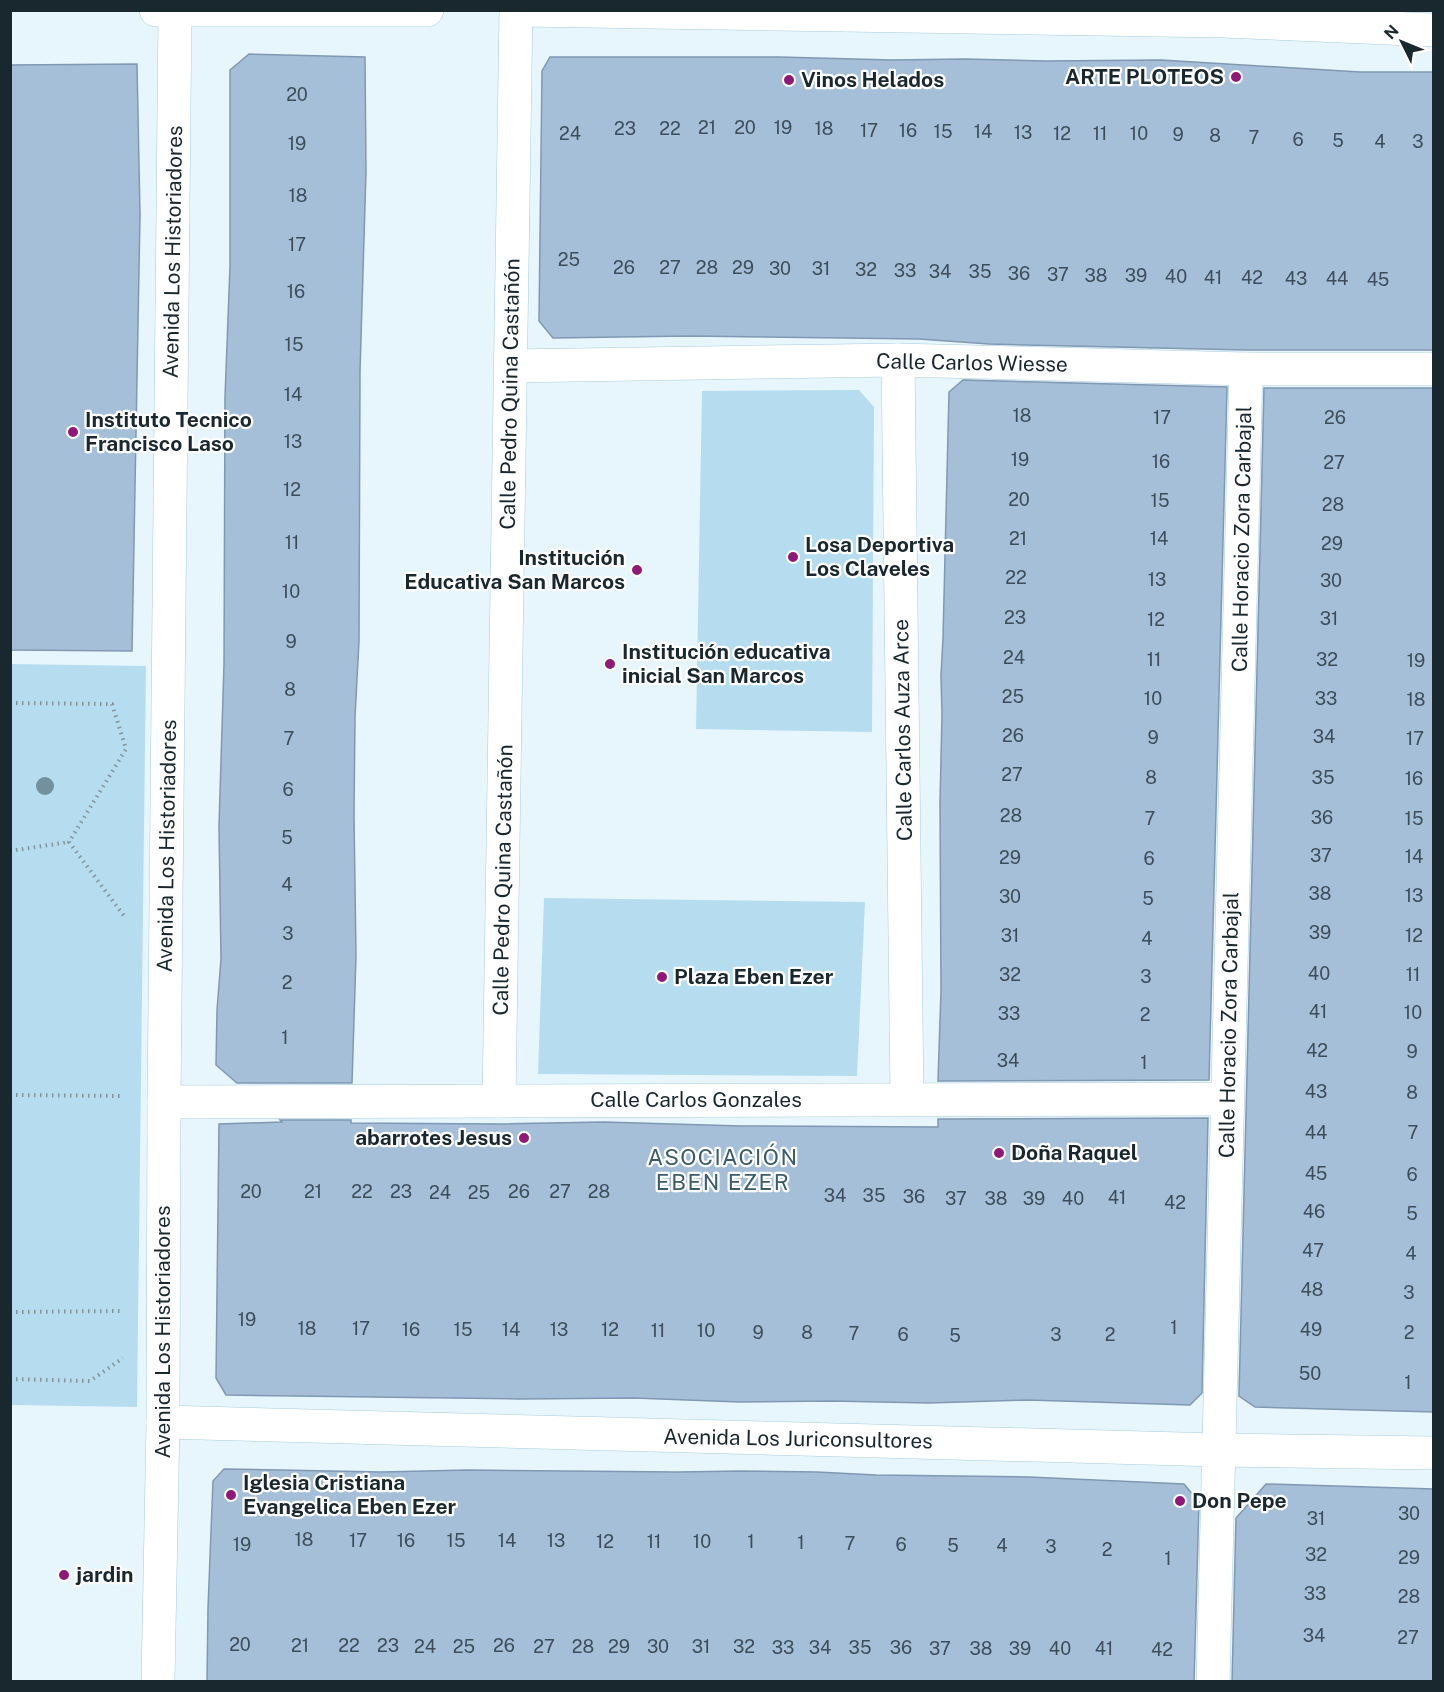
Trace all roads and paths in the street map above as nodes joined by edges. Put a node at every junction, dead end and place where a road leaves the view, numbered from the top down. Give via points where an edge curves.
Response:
1 (156, 10) edge
2 (427, 10) edge
3 (516, 10) edge
4 (522, 10) edge
5 (176, 11) edge
6 (1223, 16) edge
7 (1434, 30) edge
8 (898, 360) junction
9 (511, 366) junction
10 (1246, 369) junction
11 (1434, 369) edge
12 (10, 703) edge
13 (69, 842) junction
14 (10, 850) edge
15 (124, 926) dead end
16 (124, 1085) dead end
17 (10, 1095) edge
18 (907, 1099) junction
19 (1227, 1099) junction
20 (499, 1101) junction
21 (164, 1102) junction
22 (124, 1311) dead end
23 (10, 1312) edge
24 (124, 1357) dead end
25 (10, 1379) edge
26 (163, 1422) junction
27 (1219, 1450) junction
28 (1434, 1453) edge
29 (158, 1682) edge
30 (1213, 1682) edge

1 - 5 street
2 - 5 street
3 - 9 street, Calle Pedro Quina Castañón
4 - 6 street
5 - 21 street, Avenida Los Historiadores
6 - 7 street
8 - 9 street, Calle Carlos Wiesse
8 - 10 street, Calle Carlos Wiesse
8 - 18 street, Calle Carlos Auza Arce
9 - 20 street, Calle Pedro Quina Castañón
10 - 11 street, Calle Carlos Wiesse
10 - 19 street, Calle Horacio Zora Carbajal
12 - 13 path via 112,704 126,749
13 - 14 path
13 - 15 path via 124,915
16 - 17 path via 124,1096
18 - 19 street, Calle Carlos Gonzales
18 - 20 street, Calle Carlos Gonzales
19 - 27 street, Calle Horacio Zora Carbajal
20 - 21 street, Calle Carlos Gonzales
21 - 26 street, Avenida Los Historiadores
22 - 23 path
24 - 25 path via 90,1381
26 - 27 street, Avenida Los Juriconsultores
26 - 29 street, Avenida Los Historiadores
27 - 28 street, Avenida Los Juriconsultores
27 - 30 street, Calle Horacio Zora Carbajal

